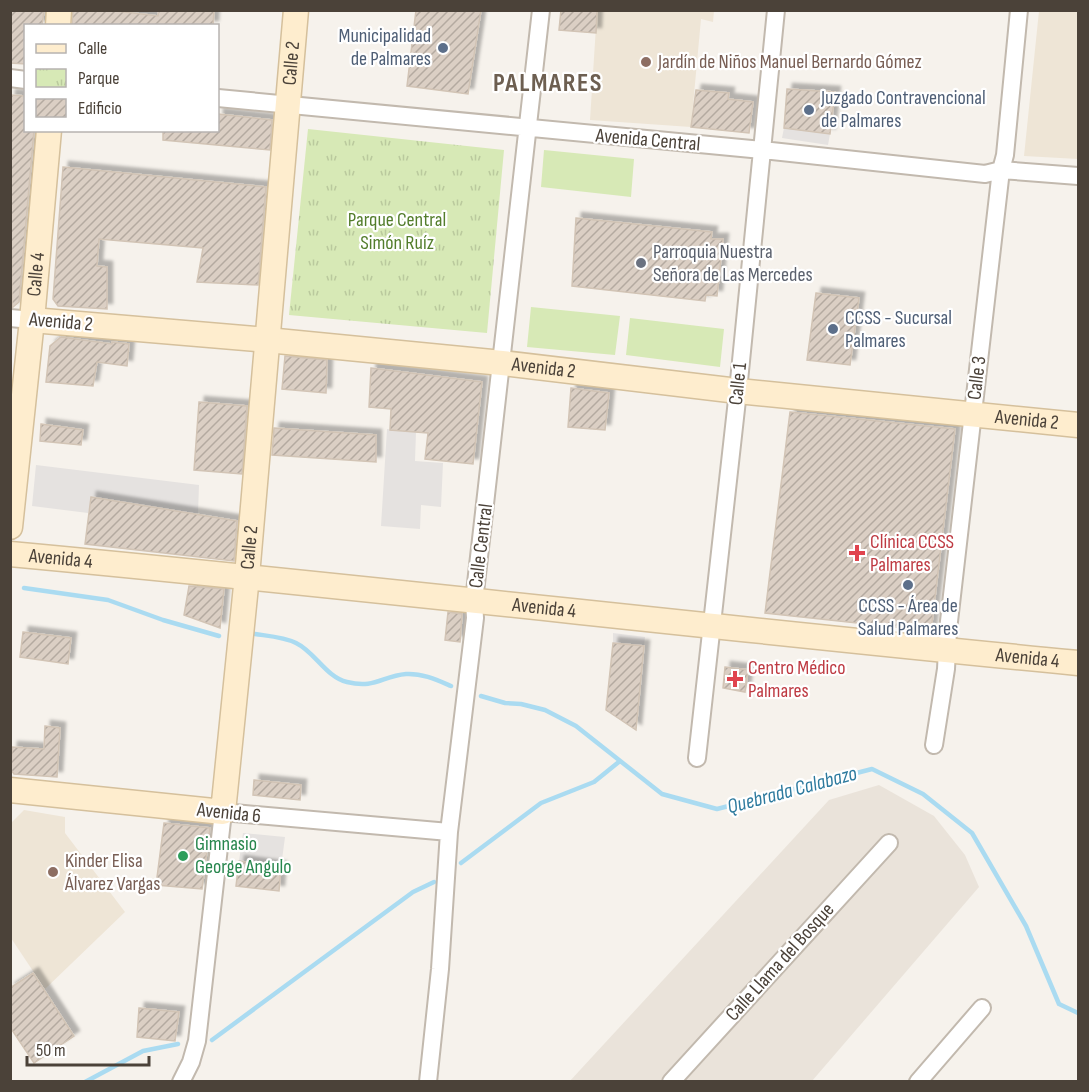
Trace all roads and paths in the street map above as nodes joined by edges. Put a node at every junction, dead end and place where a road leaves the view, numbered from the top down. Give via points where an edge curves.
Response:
1 (296, 10) edge
2 (541, 10) edge
3 (776, 10) edge
4 (1019, 10) edge
5 (219, 98) edge
6 (287, 105) junction
7 (527, 129) junction
8 (49, 132) edge
9 (762, 150) junction
10 (1002, 170) junction
11 (1078, 176) edge
12 (21, 319) edge
13 (267, 340) junction
14 (502, 363) junction
15 (738, 391) junction
16 (973, 414) junction
17 (1078, 424) edge
18 (10, 527) edge
19 (10, 554) edge
20 (247, 576) junction
21 (474, 601) junction
22 (712, 627) junction
23 (948, 650) junction
24 (1078, 663) edge
25 (934, 745) dead end
26 (697, 758) dead end
27 (10, 790) edge
28 (223, 812) junction
29 (449, 832) junction
30 (889, 843) dead end
31 (982, 1008) dead end
32 (181, 1082) edge
33 (428, 1082) edge
34 (672, 1082) edge
35 (918, 1082) edge

1 - 6 main road, Calle 2
2 - 7 street, Calle Central
3 - 9 street, Calle 1
4 - 10 street, Calle 3
5 - 6 street, Avenida Central
6 - 7 street, Avenida Central
6 - 13 main road, Calle 2
7 - 9 street, Avenida Central
7 - 14 street, Calle Central
8 - 12 main road, Calle 4
9 - 10 street, Avenida Central via 985,174
9 - 15 street, Calle 1
10 - 11 street, Avenida Central
10 - 16 street, Calle 3
12 - 13 main road, Avenida 2
12 - 18 main road, Calle 4
13 - 14 main road, Avenida 2
13 - 20 main road, Calle 2
14 - 15 main road, Avenida 2
14 - 21 street, Calle Central
15 - 16 main road, Avenida 2
15 - 22 street, Calle 1
16 - 17 main road, Avenida 2
16 - 23 street, Calle 3
19 - 20 main road, Avenida 4
20 - 21 main road, Avenida 4
20 - 28 main road, Calle 2
21 - 22 main road, Avenida 4
21 - 29 street, Calle Central
22 - 23 main road, Avenida 4
22 - 26 street, Calle 1
23 - 24 main road, Avenida 4
23 - 25 street, Calle 3
27 - 28 main road, Avenida 6
28 - 29 street, Avenida 6
28 - 32 street, Calle 2 via 197,1041
29 - 33 street, Calle Central
30 - 34 street, Calle Llama del Bosque
31 - 35 street

